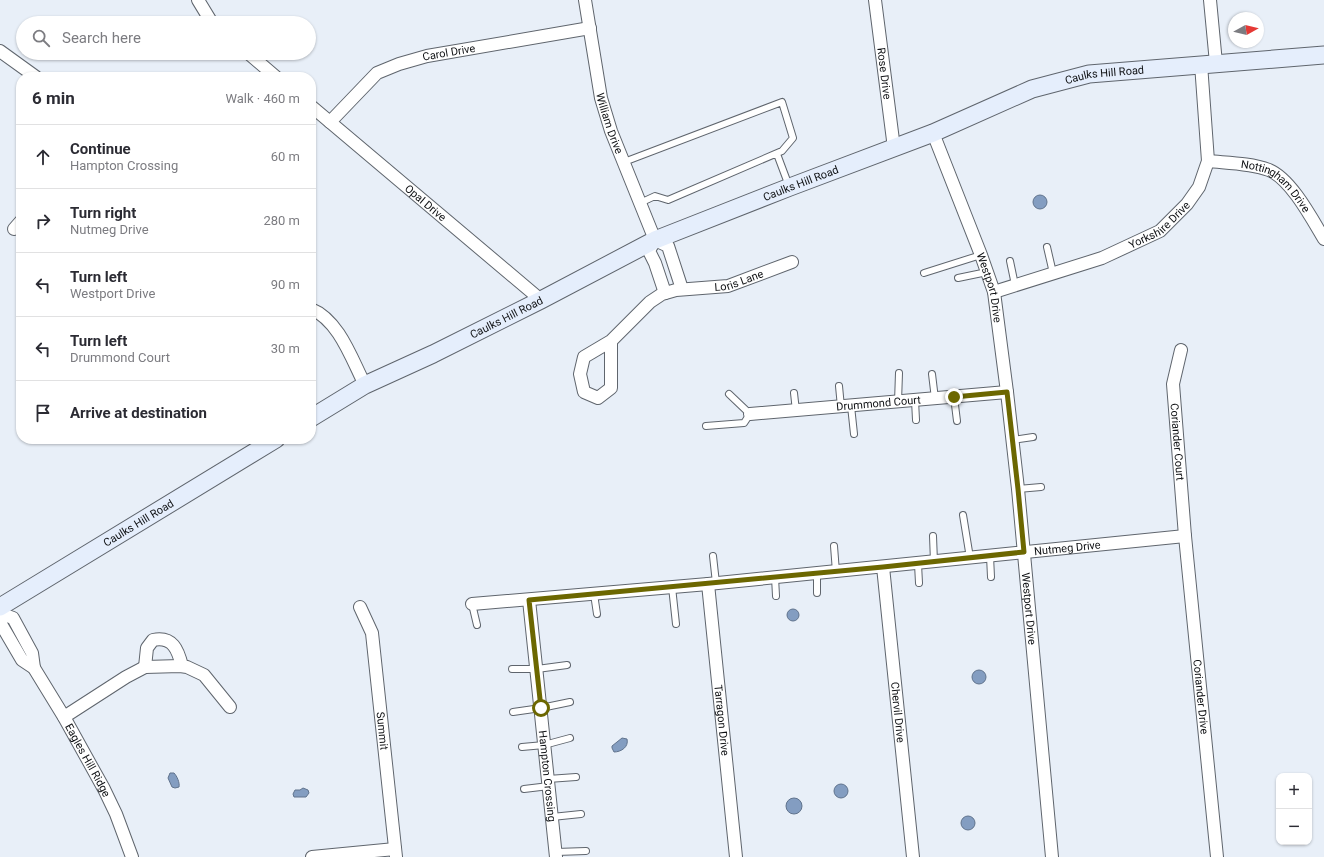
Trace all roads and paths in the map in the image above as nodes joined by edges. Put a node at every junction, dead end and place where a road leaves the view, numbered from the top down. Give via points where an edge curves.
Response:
1 (198, 0) edge
2 (585, 0) edge
3 (874, 0) edge
4 (1210, 0) edge
5 (208, 16) edge
6 (590, 28) junction
7 (2, 54) edge
8 (1324, 55) edge
9 (256, 60) edge
10 (1208, 64) junction
11 (29, 72) edge
12 (270, 72) edge
13 (316, 110) edge
14 (330, 122) junction
15 (933, 133) junction
16 (894, 148) junction
17 (777, 154) junction
18 (1208, 161) junction
19 (624, 162) junction
20 (790, 187) junction
21 (640, 203) junction
22 (1324, 239) edge
23 (655, 240) junction
24 (1047, 247) dead end
25 (981, 255) junction
26 (1010, 261) dead end
27 (792, 262) dead end
28 (987, 272) junction
29 (924, 273) dead end
30 (1053, 273) junction
31 (958, 278) dead end
32 (1015, 285) junction
33 (682, 289) junction
34 (994, 292) junction
35 (665, 293) junction
36 (541, 300) junction
37 (316, 311) edge
38 (611, 341) dead end
39 (1181, 350) dead end
40 (899, 373) dead end
41 (932, 374) dead end
42 (365, 385) junction
43 (839, 386) dead end
44 (1007, 392) junction
45 (794, 393) dead end
46 (729, 394) dead end
47 (954, 397) junction
48 (935, 399) junction
49 (915, 400) junction
50 (898, 402) junction
51 (846, 406) junction
52 (796, 411) junction
53 (750, 414) junction
54 (316, 415) edge
55 (916, 420) dead end
56 (957, 421) dead end
57 (706, 426) dead end
58 (854, 434) dead end
59 (1033, 437) dead end
60 (1013, 440) junction
61 (268, 444) edge
62 (1041, 487) dead end
63 (1018, 489) junction
64 (963, 515) dead end
65 (933, 536) dead end
66 (1185, 536) junction
67 (834, 546) dead end
68 (1024, 552) junction
69 (713, 556) dead end
70 (990, 556) junction
71 (970, 558) junction
72 (934, 562) junction
73 (918, 564) junction
74 (883, 567) junction
75 (836, 572) junction
76 (817, 574) junction
77 (775, 577) junction
78 (991, 577) dead end
79 (919, 582) dead end
80 (712, 583) junction
81 (672, 587) junction
82 (817, 593) dead end
83 (594, 594) junction
84 (776, 596) dead end
85 (529, 600) junction
86 (472, 604) joint
87 (360, 607) dead end
88 (1, 610) edge
89 (597, 614) dead end
90 (676, 624) dead end
91 (477, 625) dead end
92 (567, 665) dead end
93 (182, 666) junction
94 (145, 667) junction
95 (512, 669) dead end
96 (536, 669) junction
97 (570, 702) dead end
98 (230, 707) dead end
99 (541, 708) junction
100 (512, 712) dead end
101 (64, 717) junction
102 (570, 738) dead end
103 (544, 745) junction
104 (522, 747) dead end
105 (576, 777) dead end
106 (548, 783) junction
107 (524, 789) dead end
108 (581, 814) dead end
109 (552, 817) junction
110 (586, 851) dead end
111 (395, 853) edge
112 (556, 855) edge
113 (132, 857) edge
114 (312, 857) edge
115 (736, 857) edge
116 (913, 857) edge
117 (1052, 857) edge
118 (1217, 857) edge

1 - 5 street
2 - 6 street, William Drive
3 - 16 street, Rose Drive
4 - 10 street, Yorkshire Drive
6 - 14 street, Carol Drive via 427,56 399,64 377,73
6 - 19 street, William Drive via 601,98
7 - 11 street
8 - 10 main road, Caulks Hill Road
9 - 12 street
10 - 15 main road, Caulks Hill Road via 1089,74 1032,89
10 - 18 street, Yorkshire Drive
13 - 14 street, Opal Drive
14 - 36 street, Opal Drive
15 - 16 main road, Caulks Hill Road
15 - 25 street, Westport Drive
16 - 20 main road, Caulks Hill Road
17 - 19 lane via 793,138 782,102
17 - 20 lane
17 - 21 lane via 668,200 655,196
18 - 22 street, Nottingham Drive via 1251,165 1270,171 1282,179 1298,197
18 - 30 street, Yorkshire Drive via 1195,194 1160,231 1102,258
19 - 21 street, William Drive
20 - 23 main road, Caulks Hill Road
21 - 23 street, William Drive
23 - 33 street via 668,246
23 - 35 street via 649,251
23 - 36 main road, Caulks Hill Road
24 - 30 lane
25 - 28 street, Westport Drive
25 - 29 lane
26 - 32 lane
27 - 33 street, Loris Lane via 728,286
28 - 31 lane
28 - 34 street, Westport Drive
30 - 32 street, Yorkshire Drive
32 - 34 street, Yorkshire Drive
33 - 35 street, Loris Lane
34 - 44 street, Westport Drive
35 - 38 street, Loris Lane via 650,302
36 - 42 main road, Caulks Hill Road
37 - 42 street via 332,324 344,342
39 - 66 street, Coriander Court via 1173,384
40 - 50 lane
41 - 48 lane
42 - 54 main road, Caulks Hill Road
43 - 51 lane
44 - 47 street, Drummond Court
44 - 60 street, Westport Drive
45 - 52 lane
46 - 53 lane
47 - 48 street, Drummond Court
47 - 56 lane
48 - 49 street, Drummond Court
49 - 50 street, Drummond Court
49 - 55 lane
50 - 51 street, Drummond Court
51 - 52 street, Drummond Court
51 - 58 lane
52 - 53 street, Drummond Court
53 - 57 lane via 744,423
59 - 60 lane
60 - 63 street, Westport Drive
61 - 88 main road, Caulks Hill Road
62 - 63 lane
63 - 68 street, Westport Drive
64 - 71 lane
65 - 72 lane
66 - 68 street, Nutmeg Drive
66 - 118 street, Coriander Drive
67 - 75 lane
68 - 70 street, Nutmeg Drive
68 - 117 street, Westport Drive
69 - 80 lane
70 - 71 street, Nutmeg Drive
70 - 78 lane
71 - 72 street, Nutmeg Drive
72 - 73 street, Nutmeg Drive
73 - 74 street, Nutmeg Drive
73 - 79 lane
74 - 75 street, Nutmeg Drive
74 - 116 street, Chervil Drive
75 - 76 street, Nutmeg Drive
76 - 77 street, Nutmeg Drive
76 - 82 lane
77 - 80 street, Nutmeg Drive
77 - 84 lane
80 - 81 street, Nutmeg Drive
80 - 115 street, Tarragon Drive
81 - 83 street, Nutmeg Drive
81 - 90 lane
83 - 85 street, Nutmeg Drive
83 - 89 lane
85 - 86 street, Nutmeg Drive
85 - 96 street, Hampton Crossing
86 - 91 lane
87 - 111 street, Summit via 372,633
88 - 101 street, Eagles Hill Ridge via 12,618 32,653 34,668
92 - 96 lane
93 - 94 street
93 - 94 street via 178,652 170,642 161,639 153,640 147,648
93 - 98 street via 204,675
94 - 101 street
95 - 96 lane
96 - 99 street, Hampton Crossing
97 - 99 lane
99 - 100 lane
99 - 103 street, Hampton Crossing
101 - 113 street, Eagles Hill Ridge via 104,789
102 - 103 lane
103 - 104 lane
103 - 106 street, Hampton Crossing
105 - 106 lane
106 - 107 lane
106 - 109 street, Hampton Crossing
108 - 109 lane
109 - 112 street, Hampton Crossing
110 - 112 lane
111 - 114 street

